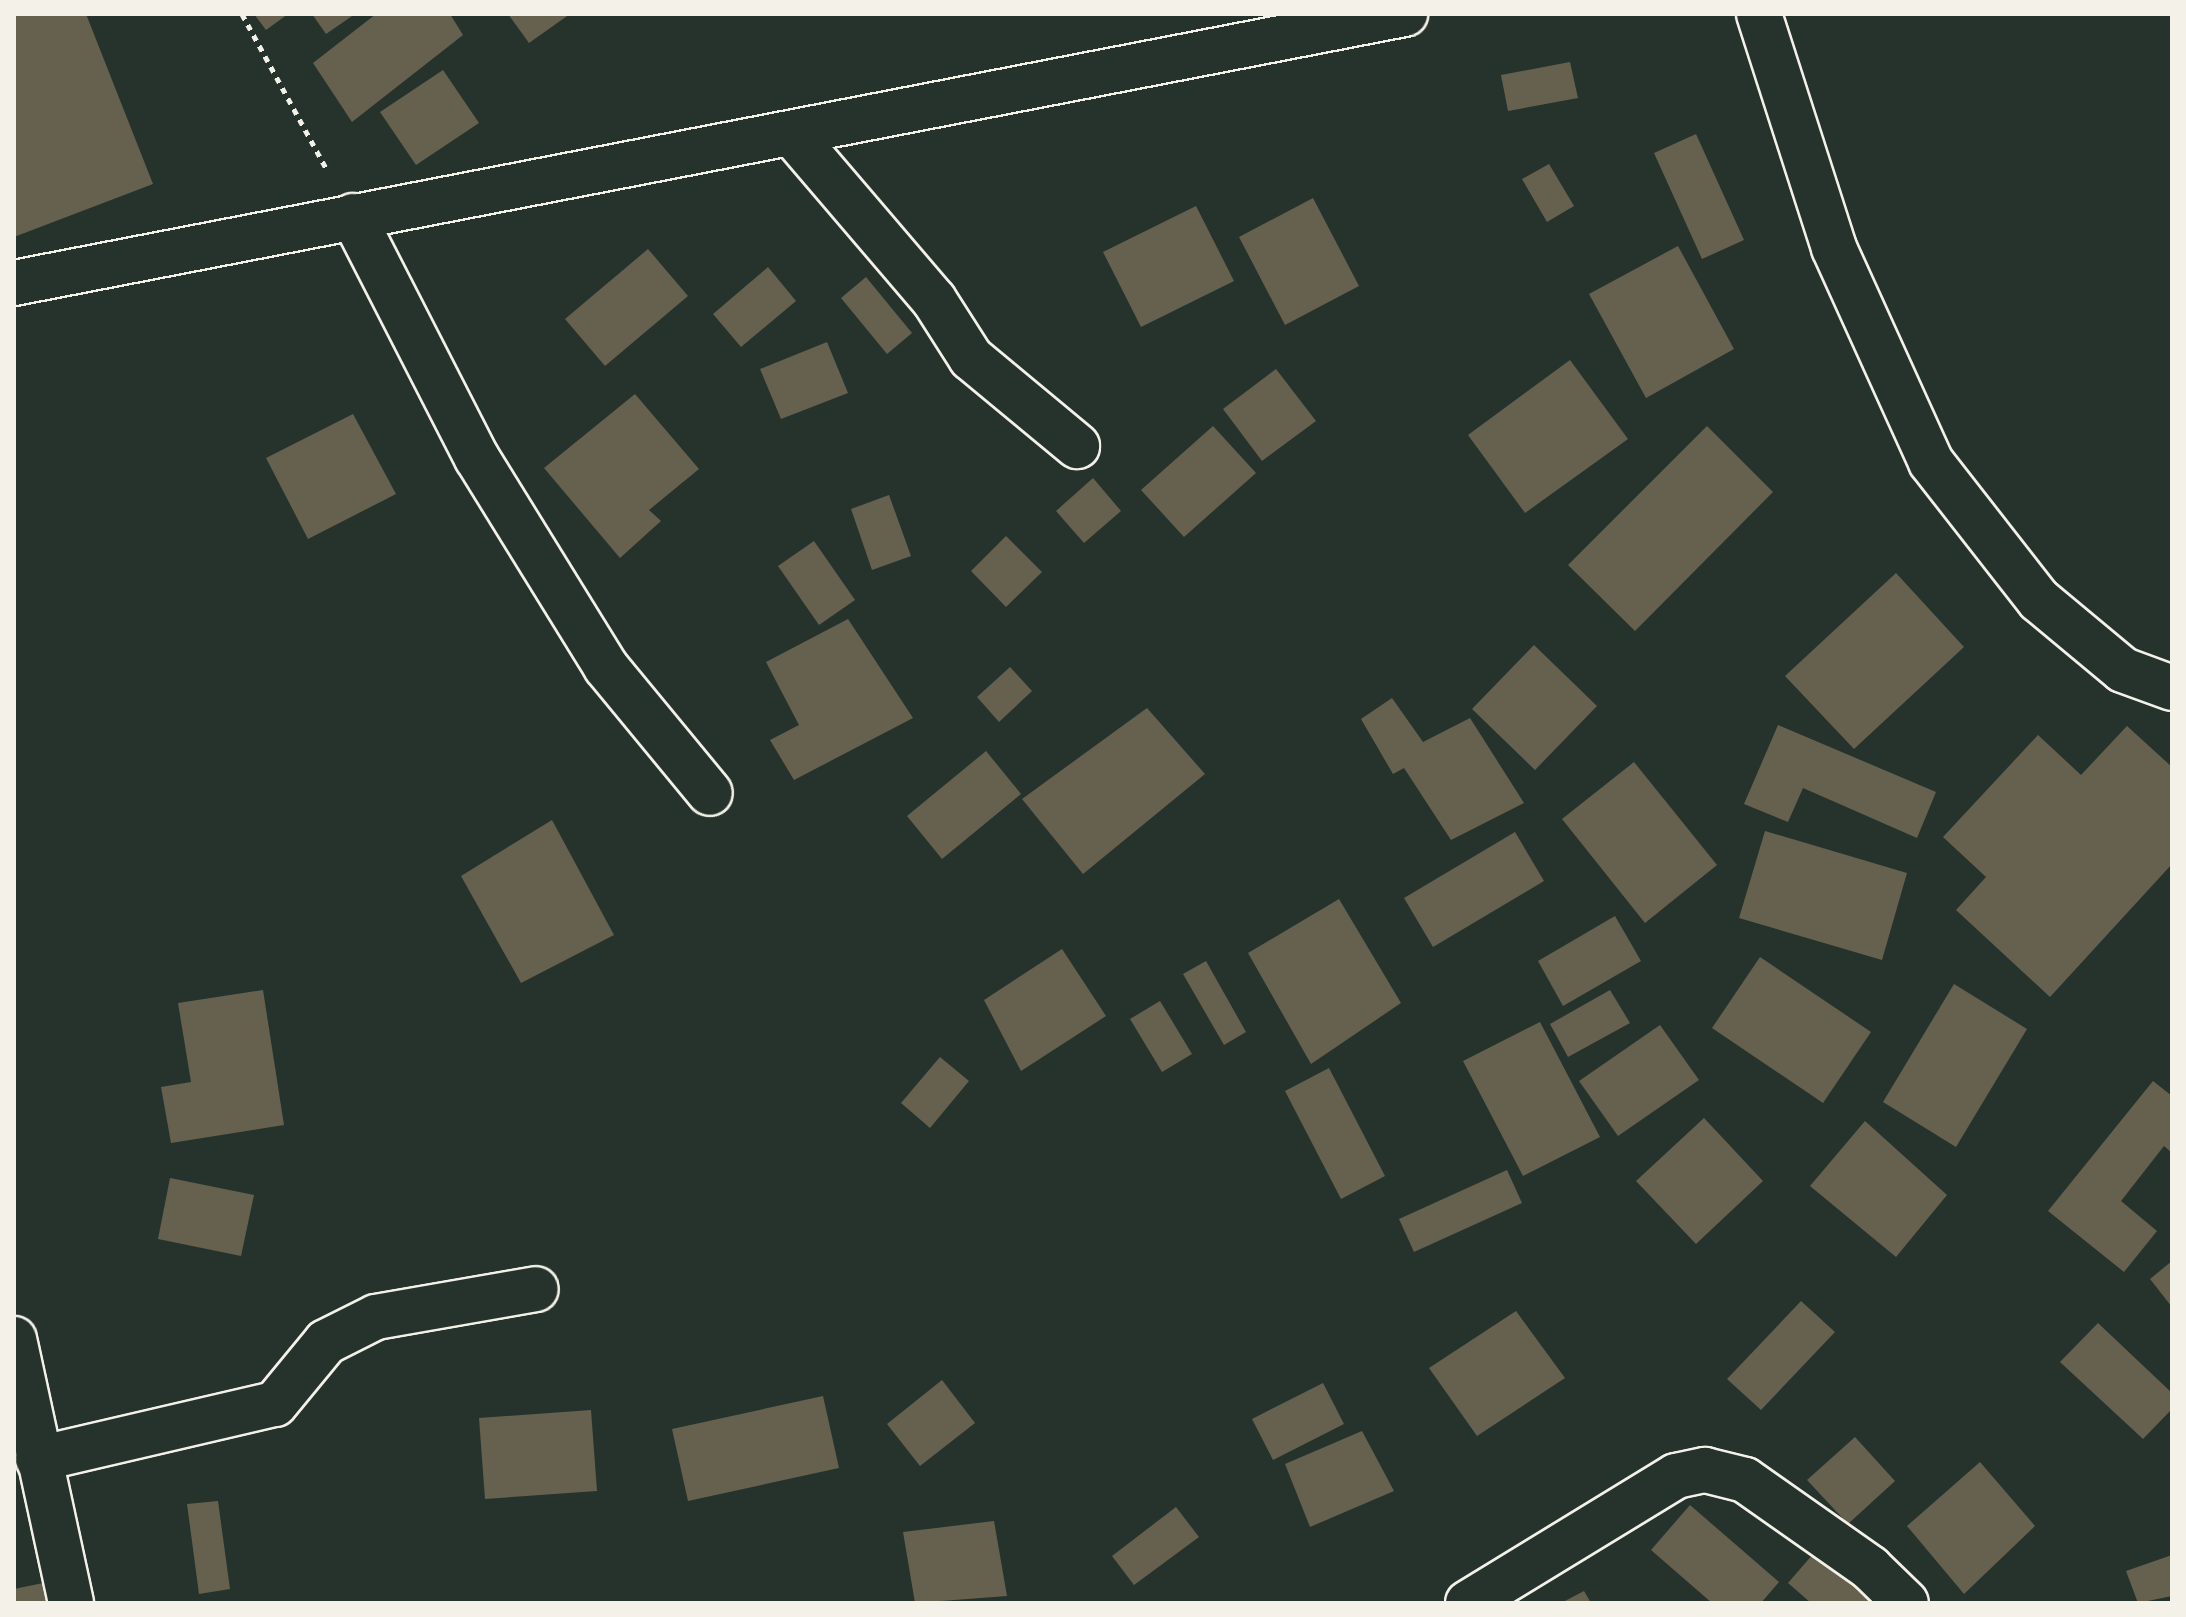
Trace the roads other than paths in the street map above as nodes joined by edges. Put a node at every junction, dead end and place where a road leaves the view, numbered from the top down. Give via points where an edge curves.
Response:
1 (1405, 14) edge
2 (1759, 14) edge
3 (793, 135) junction
4 (353, 216) junction
5 (14, 283) edge
6 (1077, 446) dead end
7 (2172, 688) edge
8 (710, 793) dead end
9 (536, 1289) dead end
10 (14, 1339) edge
11 (38, 1459) junction
12 (71, 1603) edge
13 (1468, 1603) edge
14 (1906, 1603) edge

1 - 3 street
2 - 7 street via 1834,248 1931,462 2039,600 2123,670
3 - 4 street
3 - 6 street via 934,300 971,358
4 - 5 street
4 - 8 street via 477,458 598,654
9 - 11 street via 376,1317 326,1342 275,1404
10 - 11 street
11 - 12 street
13 - 14 street via 1676,1476 1705,1470 1745,1480 1870,1568

